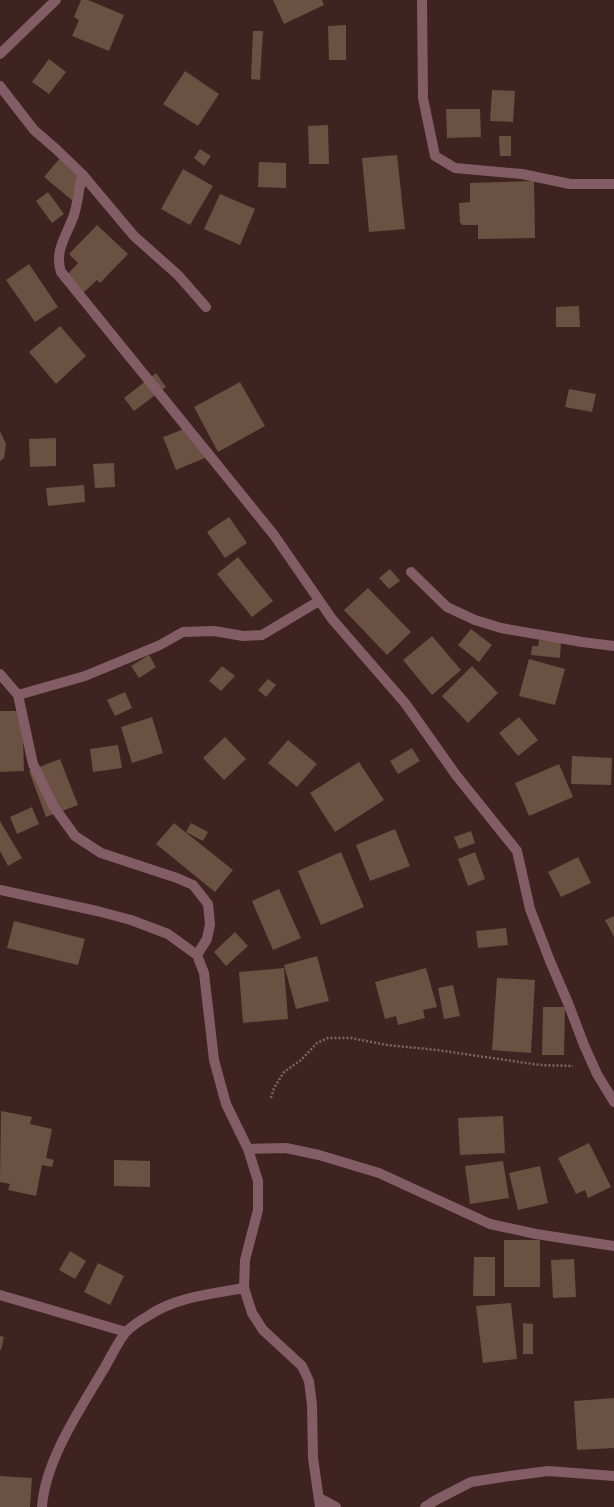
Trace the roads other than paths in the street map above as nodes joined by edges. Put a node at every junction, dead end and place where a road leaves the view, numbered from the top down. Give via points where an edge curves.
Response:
1 (56, 0) edge
2 (422, 0) edge
3 (0, 54) edge
4 (0, 86) edge
5 (82, 174) junction
6 (614, 184) edge
7 (206, 307) dead end
8 (411, 572) dead end
9 (319, 601) junction
10 (614, 646) edge
11 (0, 674) edge
12 (18, 695) junction
13 (0, 890) edge
14 (197, 955) junction
15 (614, 1102) edge
16 (248, 1149) junction
17 (614, 1246) edge
18 (244, 1288) junction
19 (0, 1295) edge
20 (126, 1332) junction
21 (614, 1476) edge
22 (320, 1502) edge
23 (42, 1507) edge
24 (336, 1507) edge
25 (425, 1507) edge

1 - 3 street
2 - 6 street via 423,98 435,156 455,168 522,174 570,184
4 - 5 street via 34,130
5 - 7 street via 134,236 178,275
5 - 9 street via 74,214 59,251 58,263 61,272 274,535
8 - 10 street via 447,607 475,620 501,628
9 - 12 street via 262,634 243,636 214,631 183,632 160,645 85,676
9 - 15 street via 405,703 456,775 516,851 530,910 584,1045
11 - 12 street
12 - 14 street via 33,764 54,807 75,836 101,853 193,885 208,904 210,924 207,939
13 - 14 street via 131,920 168,934
14 - 16 street via 204,973 214,1060 226,1104
16 - 17 street via 286,1148 319,1155 379,1173 490,1224
16 - 18 street via 258,1181 258,1210 245,1260
18 - 20 street via 175,1302 149,1315
18 - 22 street via 252,1313 263,1330 302,1366 309,1381 313,1458
19 - 20 street
20 - 23 street via 54,1460 43,1493
21 - 25 street via 548,1471 471,1482
22 - 24 street

